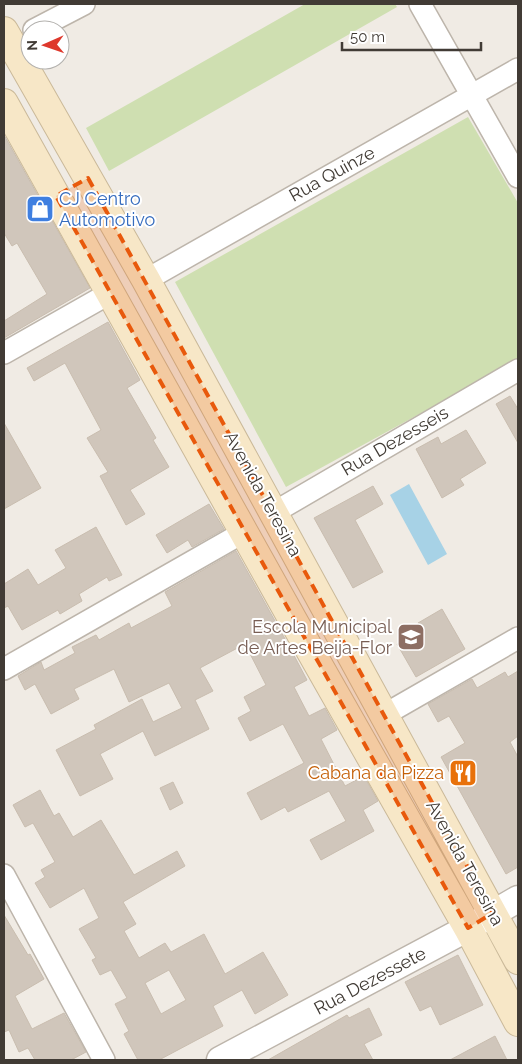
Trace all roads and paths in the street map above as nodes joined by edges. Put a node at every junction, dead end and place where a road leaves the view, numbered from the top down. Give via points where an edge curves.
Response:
1 (84, 4) edge
2 (420, 4) edge
3 (53, 20) edge
4 (15, 35) edge
5 (518, 69) edge
6 (472, 95) junction
7 (4, 103) edge
8 (518, 177) edge
9 (88, 178) junction
10 (56, 196) junction
11 (146, 280) junction
12 (110, 293) junction
13 (4, 352) edge
14 (518, 370) edge
15 (273, 513) junction
16 (244, 532) junction
17 (518, 638) edge
18 (4, 669) edge
19 (384, 716) junction
20 (4, 875) edge
21 (518, 898) edge
22 (493, 913) junction
23 (468, 928) junction
24 (518, 960) edge
25 (515, 1007) edge
26 (104, 1060) edge
27 (220, 1060) edge

1 - 3 street
2 - 6 street
4 - 9 main road, Avenida Teresina
5 - 6 street, Rua Quinze
6 - 8 street
6 - 11 street, Rua Quinze
7 - 10 main road, Avenida Teresina
9 - 10 main road
9 - 11 main road, Avenida Teresina
10 - 12 main road, Avenida Teresina
11 - 15 main road, Avenida Teresina
12 - 13 street
12 - 16 main road, Avenida Teresina
14 - 15 street, Rua Dezesseis
15 - 19 main road, Avenida Teresina
16 - 18 street
16 - 23 main road, Avenida Teresina
17 - 19 street
19 - 22 main road, Avenida Teresina
20 - 26 street
21 - 22 street, Rua Dezessete
22 - 23 street, Rua Dezessete
22 - 24 main road, Avenida Teresina
23 - 25 main road, Avenida Teresina
23 - 27 street, Rua Dezessete

